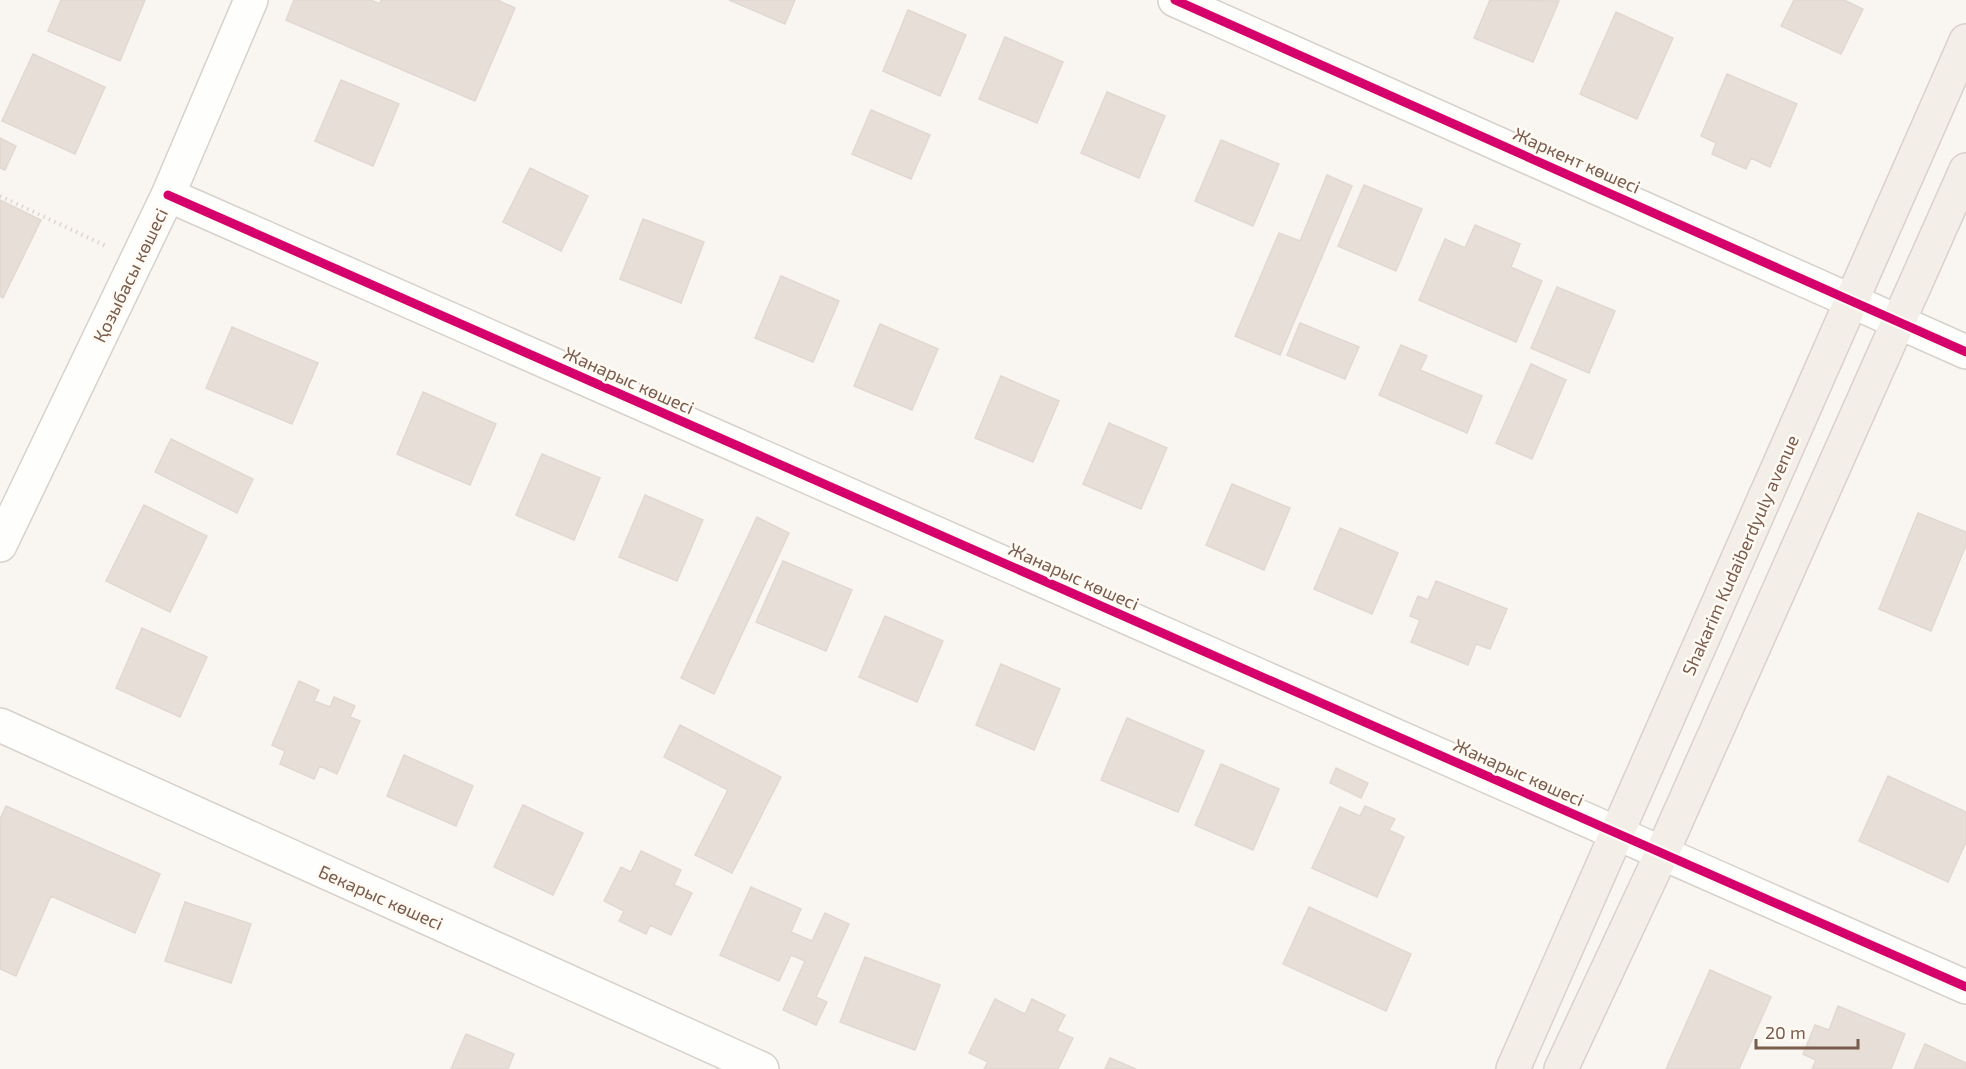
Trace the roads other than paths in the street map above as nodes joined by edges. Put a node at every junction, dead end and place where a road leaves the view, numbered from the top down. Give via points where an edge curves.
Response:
1 (251, 0) edge
2 (1174, 0) edge
3 (1966, 41) edge
4 (1966, 170) edge
5 (168, 195) junction
6 (1851, 300) junction
7 (1900, 321) junction
8 (1966, 352) edge
9 (0, 545) edge
10 (0, 724) edge
11 (1618, 833) junction
12 (1662, 853) junction
13 (1966, 987) edge
14 (762, 1069) edge
15 (1513, 1069) edge
16 (1561, 1069) edge

1 - 5 street, Қозыбасы көшесі
2 - 6 street, Жаркент көшесі
3 - 6 main road, Shakarim Kudaiberdyuly avenue
4 - 7 main road
5 - 9 street, Қозыбасы көшесі
5 - 11 street, Жанарыс көшесі
6 - 7 street, Жаркент көшесі
6 - 11 main road, Shakarim Kudaiberdyuly avenue
7 - 8 street, Жаркент көшесі
7 - 12 main road
10 - 14 street, Бекарыс көшесі
11 - 12 street, Жанарыс көшесі
11 - 15 main road, Shakarim Kudaiberdyuly avenue
12 - 13 street, Жанарыс көшесі
12 - 16 main road

